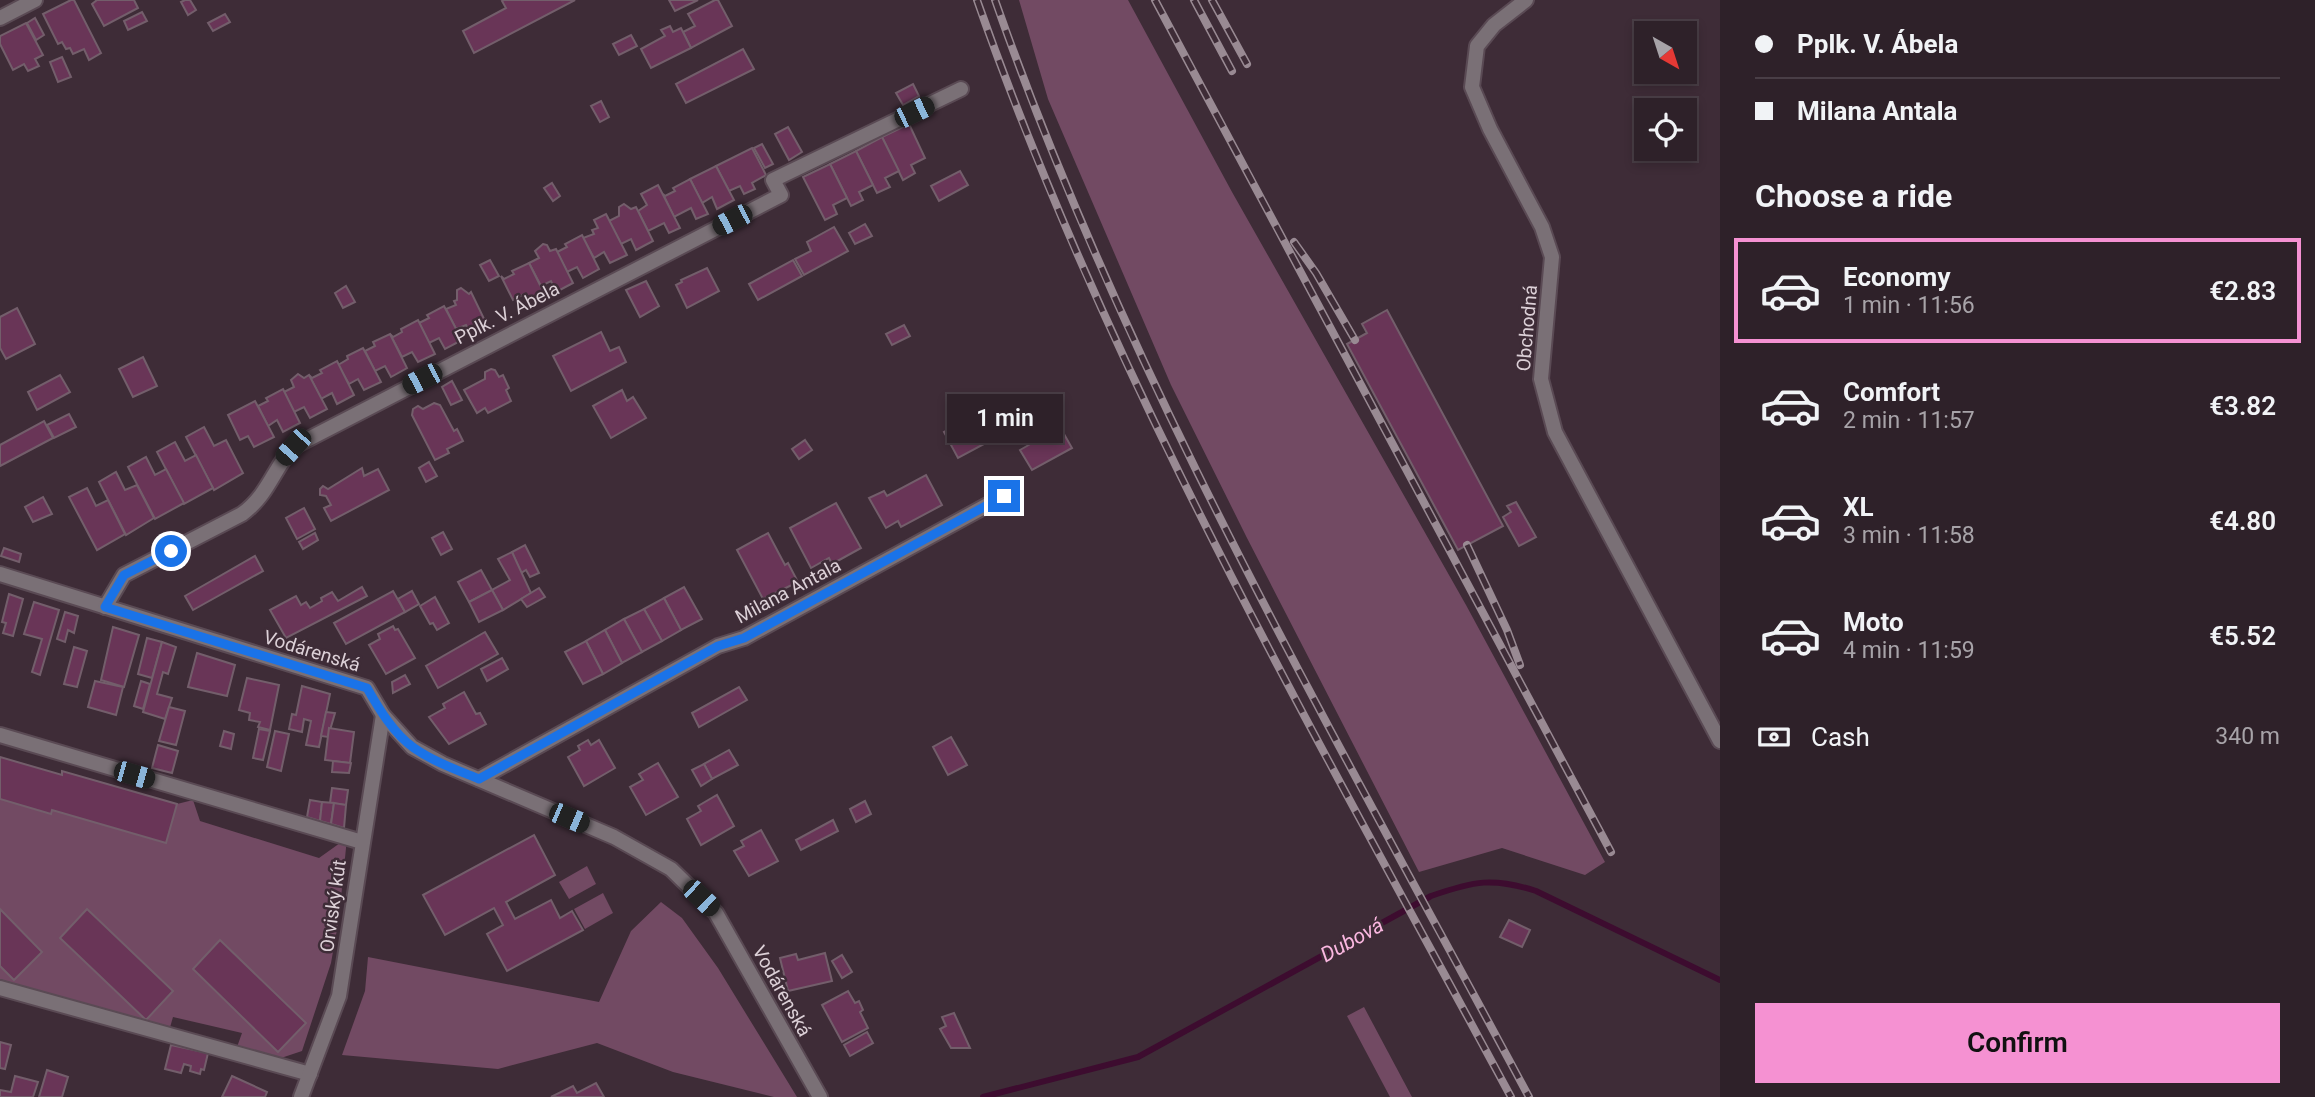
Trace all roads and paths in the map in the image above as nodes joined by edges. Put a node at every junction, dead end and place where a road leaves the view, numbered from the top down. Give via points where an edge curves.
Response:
1 (35, 0) edge
2 (1526, 0) edge
3 (0, 18) edge
4 (961, 89) dead end
5 (1004, 496) dead end
6 (0, 574) edge
7 (105, 607) junction
8 (383, 715) junction
9 (0, 735) edge
10 (1720, 741) edge
11 (479, 779) junction
12 (362, 842) junction
13 (0, 988) edge
14 (310, 1074) junction
15 (301, 1097) edge
16 (820, 1097) edge

1 - 3 street
2 - 10 street, Obchodná via 1494,25 1477,46 1472,87 1552,257 1541,379 1555,432
4 - 7 street, Pplk. V. Ábela via 773,180 780,195 293,447 257,503 124,575
5 - 11 street, Milana Antala via 744,638 718,646
6 - 7 street, Vodárenská
7 - 8 street, Vodárenská via 367,688
8 - 11 street, Vodárenská via 412,747
8 - 12 street, Orviský kút
9 - 12 street
11 - 16 street, Vodárenská via 614,837 671,869 716,913
12 - 14 street, Orviský kút via 340,996
13 - 14 street
14 - 15 street, Orviský kút

